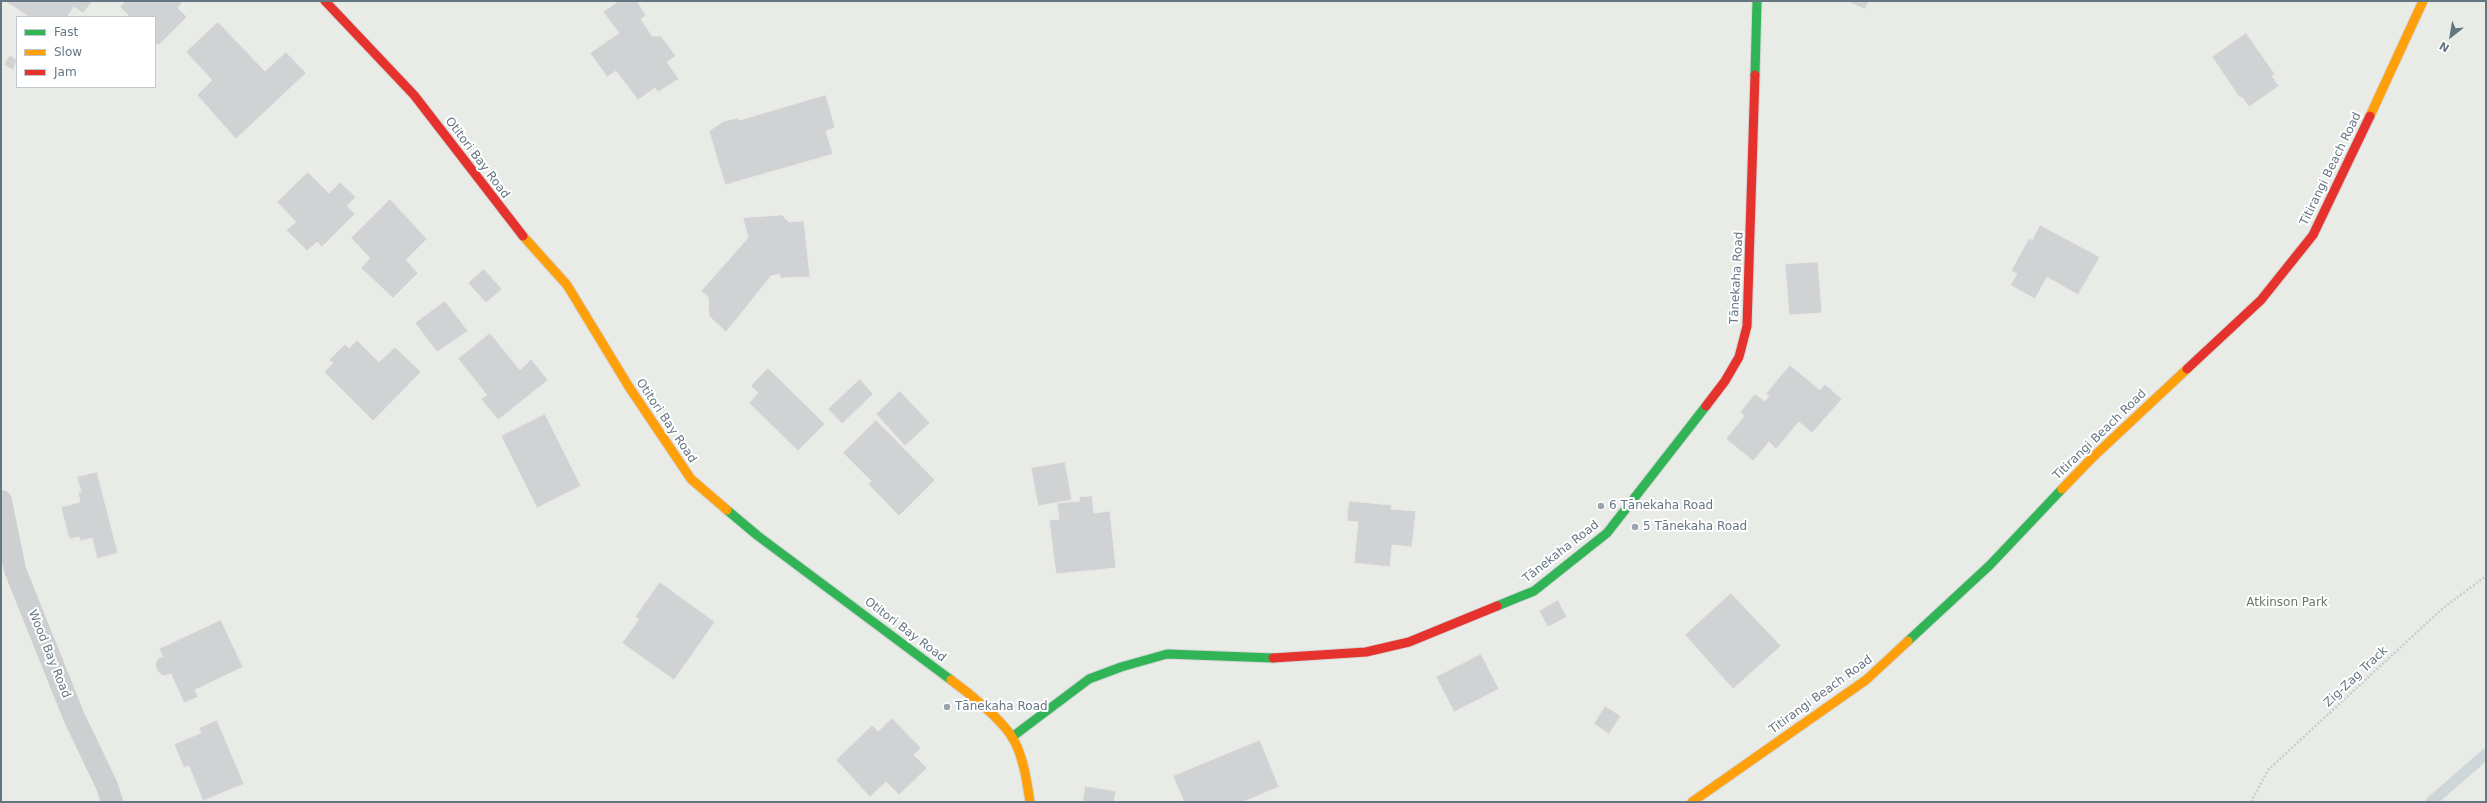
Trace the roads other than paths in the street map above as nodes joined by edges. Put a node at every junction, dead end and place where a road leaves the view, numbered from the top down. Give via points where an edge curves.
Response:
1 (325, 1) edge
2 (1757, 1) edge
3 (2423, 1) edge
4 (1, 501) edge
5 (1012, 737) junction
6 (112, 802) edge
7 (1030, 802) edge
8 (1692, 802) edge

1 - 5 street, Otitori Bay Road via 414,95 510,222 567,285 629,387 690,478 758,536 974,697
2 - 5 street, Tānekaha Road via 1747,326 1739,357 1725,381 1607,533 1534,591 1409,642 1366,652 1279,658 1167,654 1089,679
3 - 8 street, Titirangi Beach Road via 2313,235 2261,300 2092,458 1990,565 1866,680
4 - 6 street, Wood Bay Road via 15,570 50,660
5 - 7 street, Otitori Bay Road via 1026,776

